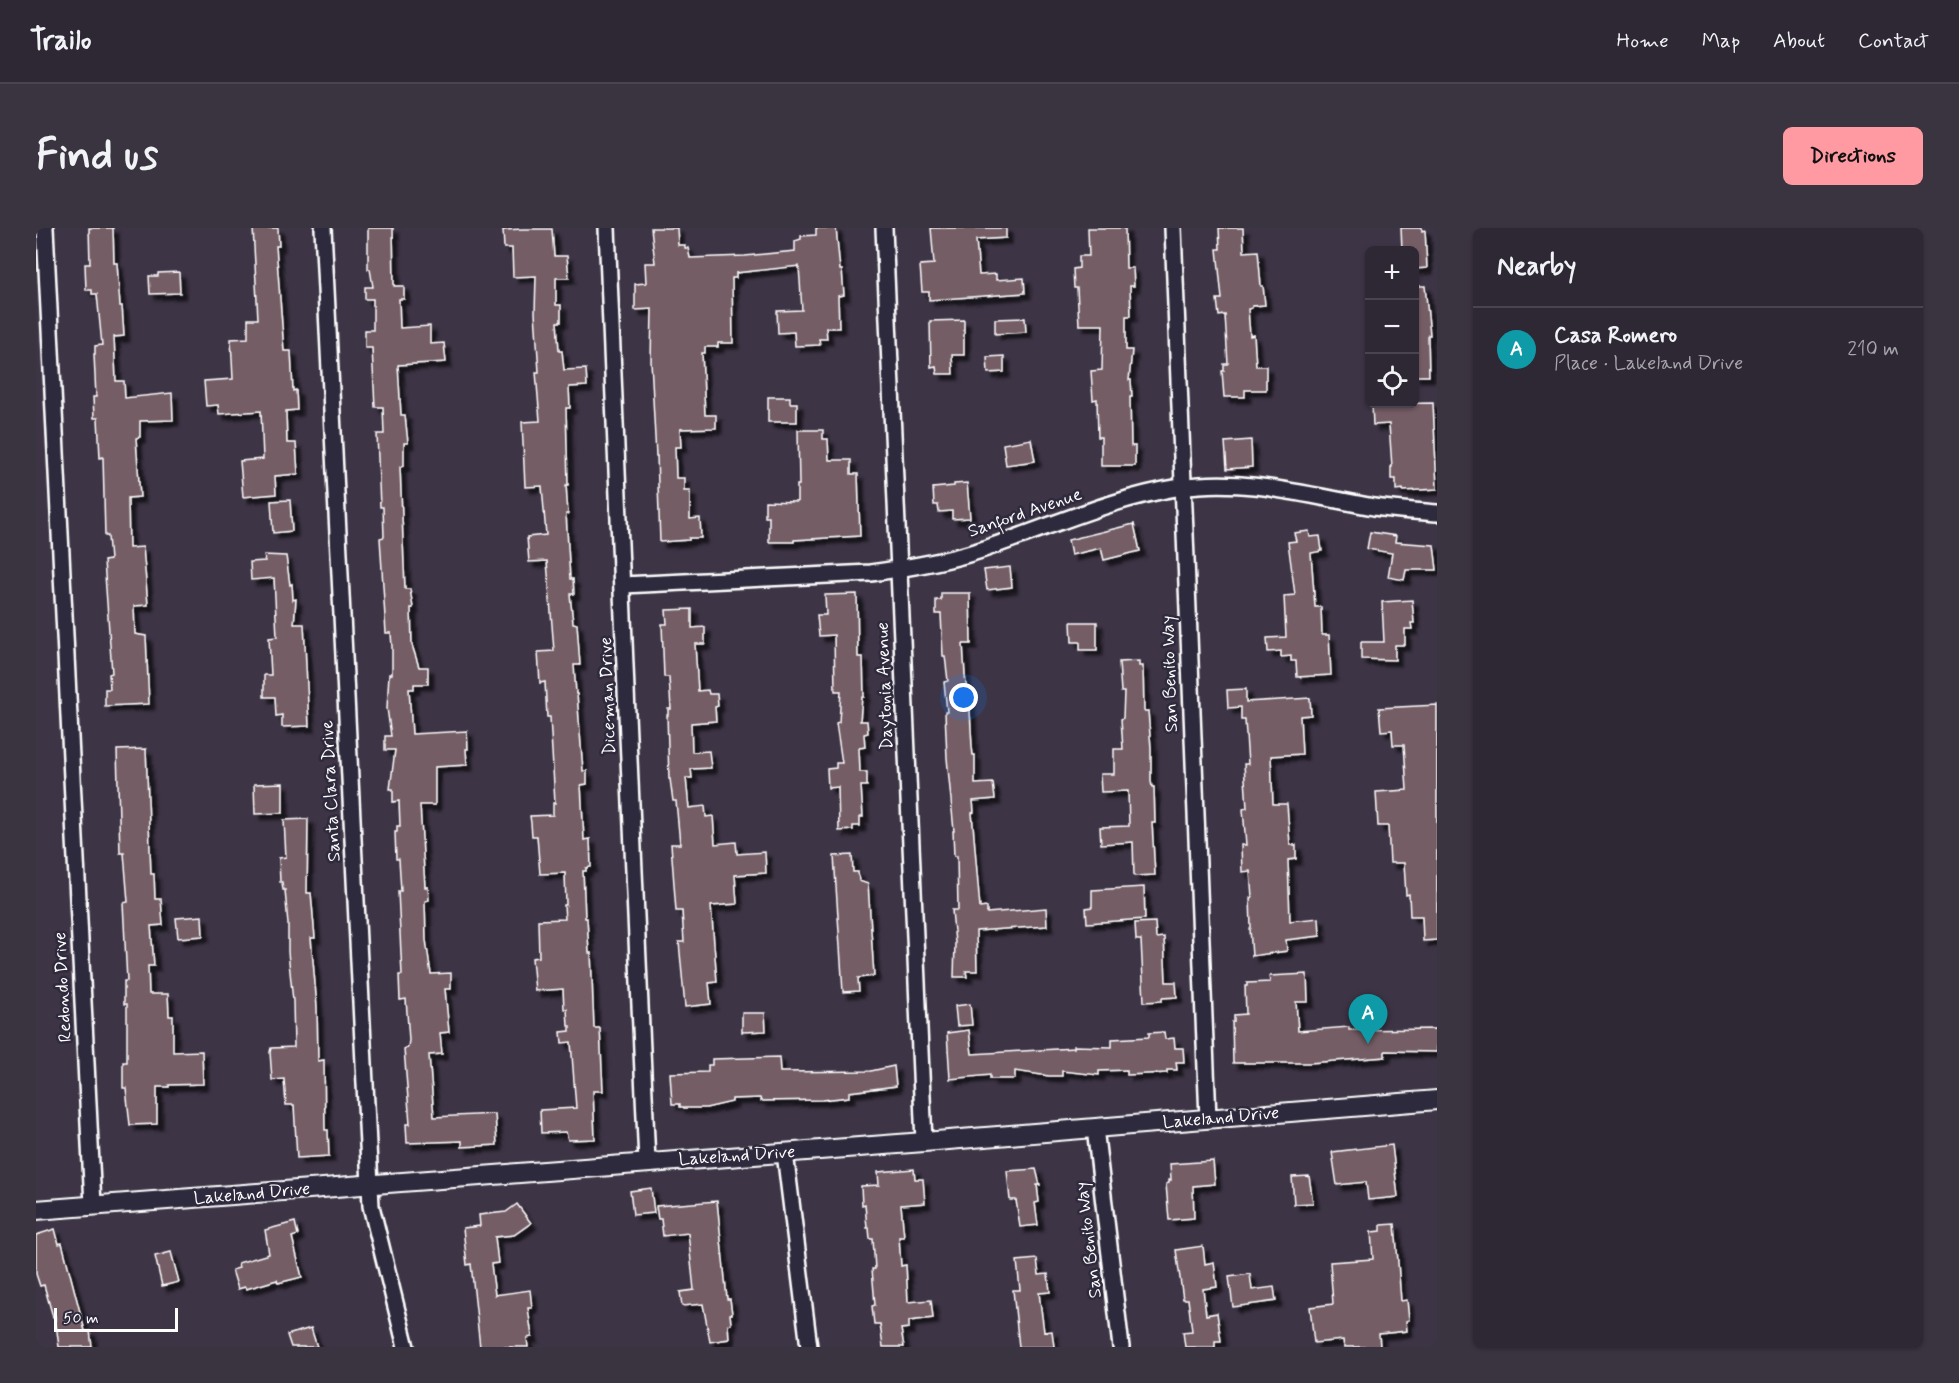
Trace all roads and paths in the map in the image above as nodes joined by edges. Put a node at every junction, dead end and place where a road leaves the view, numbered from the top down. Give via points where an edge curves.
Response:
1 (45, 228) edge
2 (323, 228) edge
3 (607, 228) edge
4 (884, 228) edge
5 (1173, 228) edge
6 (1182, 487) junction
7 (1437, 513) edge
8 (900, 568) junction
9 (623, 585) junction
10 (1437, 1100) edge
11 (1208, 1119) junction
12 (1095, 1128) junction
13 (924, 1142) junction
14 (785, 1153) junction
15 (647, 1162) junction
16 (370, 1184) junction
17 (93, 1205) junction
18 (36, 1210) edge
19 (406, 1347) edge
20 (808, 1347) edge
21 (1121, 1347) edge

1 - 17 street, Redondo Drive
2 - 16 street, Santa Clara Drive
3 - 9 street, Diceman Drive
4 - 8 street, Daytonia Avenue
5 - 6 street, San Benito Way
6 - 7 street, Sanford Avenue via 1271,487 1376,507
6 - 8 street, Sanford Avenue via 1123,500 974,552
6 - 11 street, San Benito Way
8 - 9 street, Sanford Avenue via 871,573
8 - 13 street, Daytonia Avenue
9 - 15 street, Diceman Drive
10 - 11 street, Lakeland Drive
11 - 12 street, Lakeland Drive
12 - 13 street, Lakeland Drive
12 - 21 street, San Benito Way
13 - 14 street, Lakeland Drive
14 - 15 street, Lakeland Drive
14 - 20 street
15 - 16 street, Lakeland Drive
16 - 17 street, Lakeland Drive
16 - 19 street, Santa Clara Drive via 371,1206
17 - 18 street, Lakeland Drive

